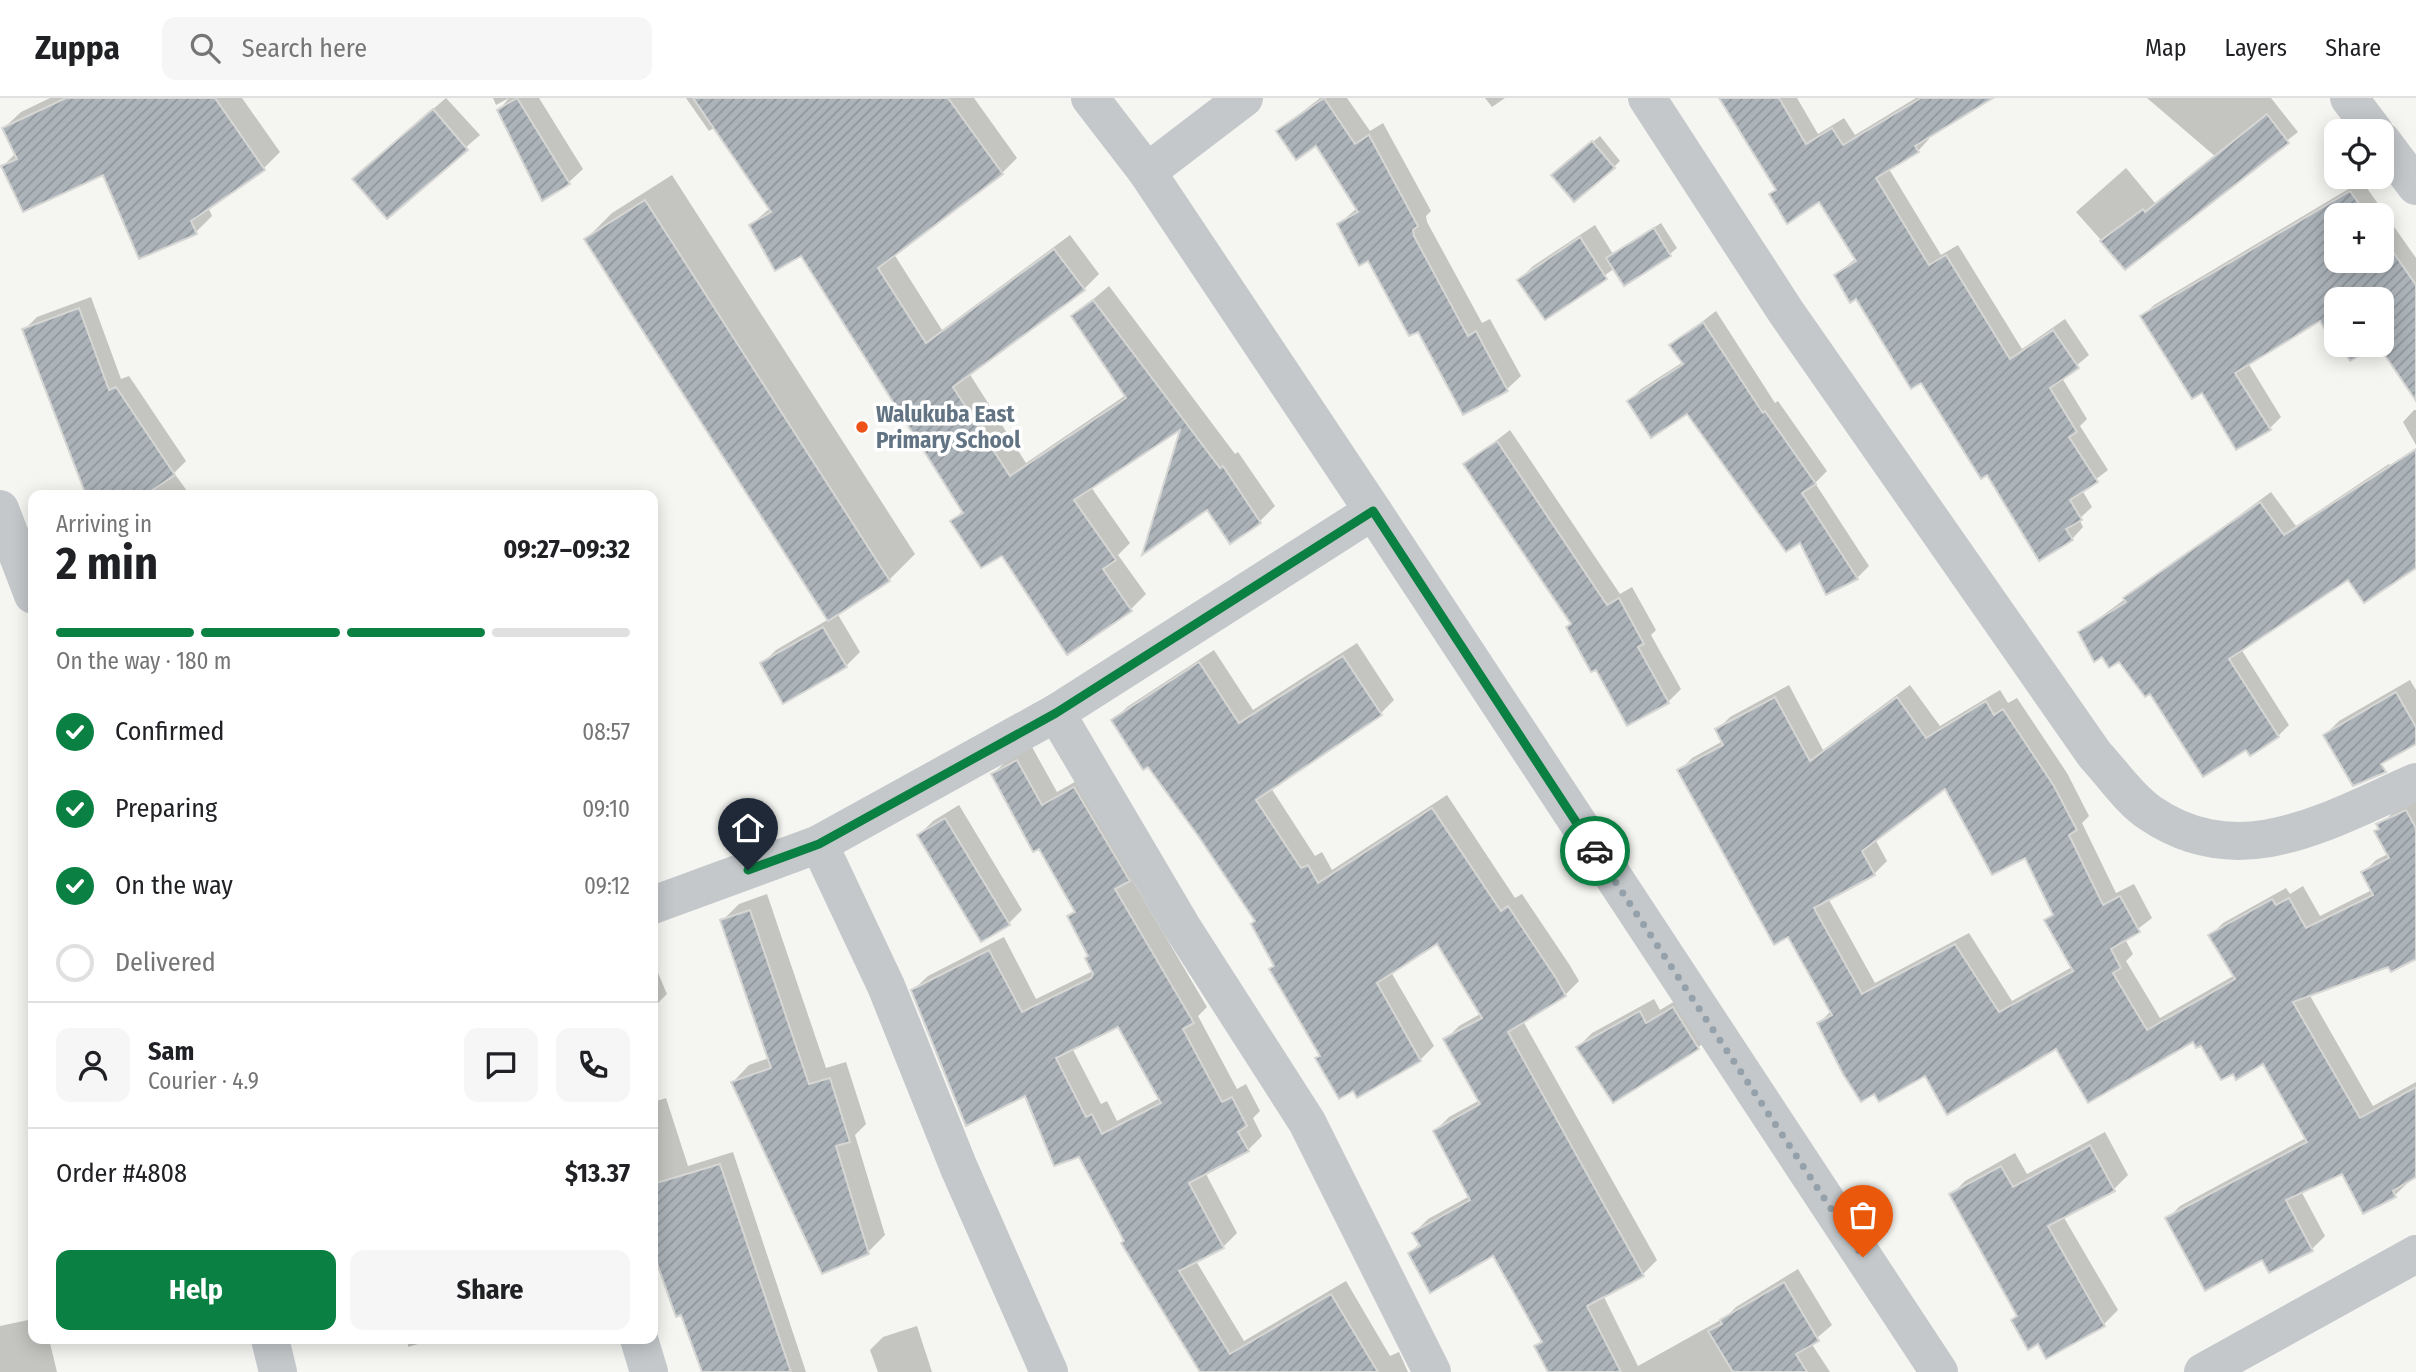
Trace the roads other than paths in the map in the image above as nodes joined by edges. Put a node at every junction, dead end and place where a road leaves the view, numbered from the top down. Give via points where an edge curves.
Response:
1 (1090, 98) edge
2 (1244, 98) edge
3 (1647, 98) edge
4 (2349, 98) edge
5 (2365, 119) edge
6 (2394, 157) edge
7 (1147, 172) junction
8 (2416, 186) edge
9 (0, 509) edge
10 (1373, 511) junction
11 (28, 582) edge
12 (1056, 713) junction
13 (2416, 782) edge
14 (819, 844) junction
15 (658, 903) edge
16 (2416, 1254) edge
17 (271, 1344) edge
18 (641, 1344) edge
19 (278, 1372) edge
20 (649, 1372) edge
21 (1049, 1372) edge
22 (1432, 1372) edge
23 (1939, 1372) edge
24 (2203, 1372) edge

1 - 7 street
2 - 7 street
3 - 13 street via 1786,312 2087,743 2149,813 2205,840 2253,842 2298,833
4 - 5 street
6 - 8 street
7 - 10 street
9 - 11 street
10 - 12 street
10 - 23 street
12 - 14 street
12 - 22 street via 1182,927 1307,1122
14 - 15 street
14 - 21 street via 886,986 959,1168
16 - 24 street
17 - 19 street
18 - 20 street

